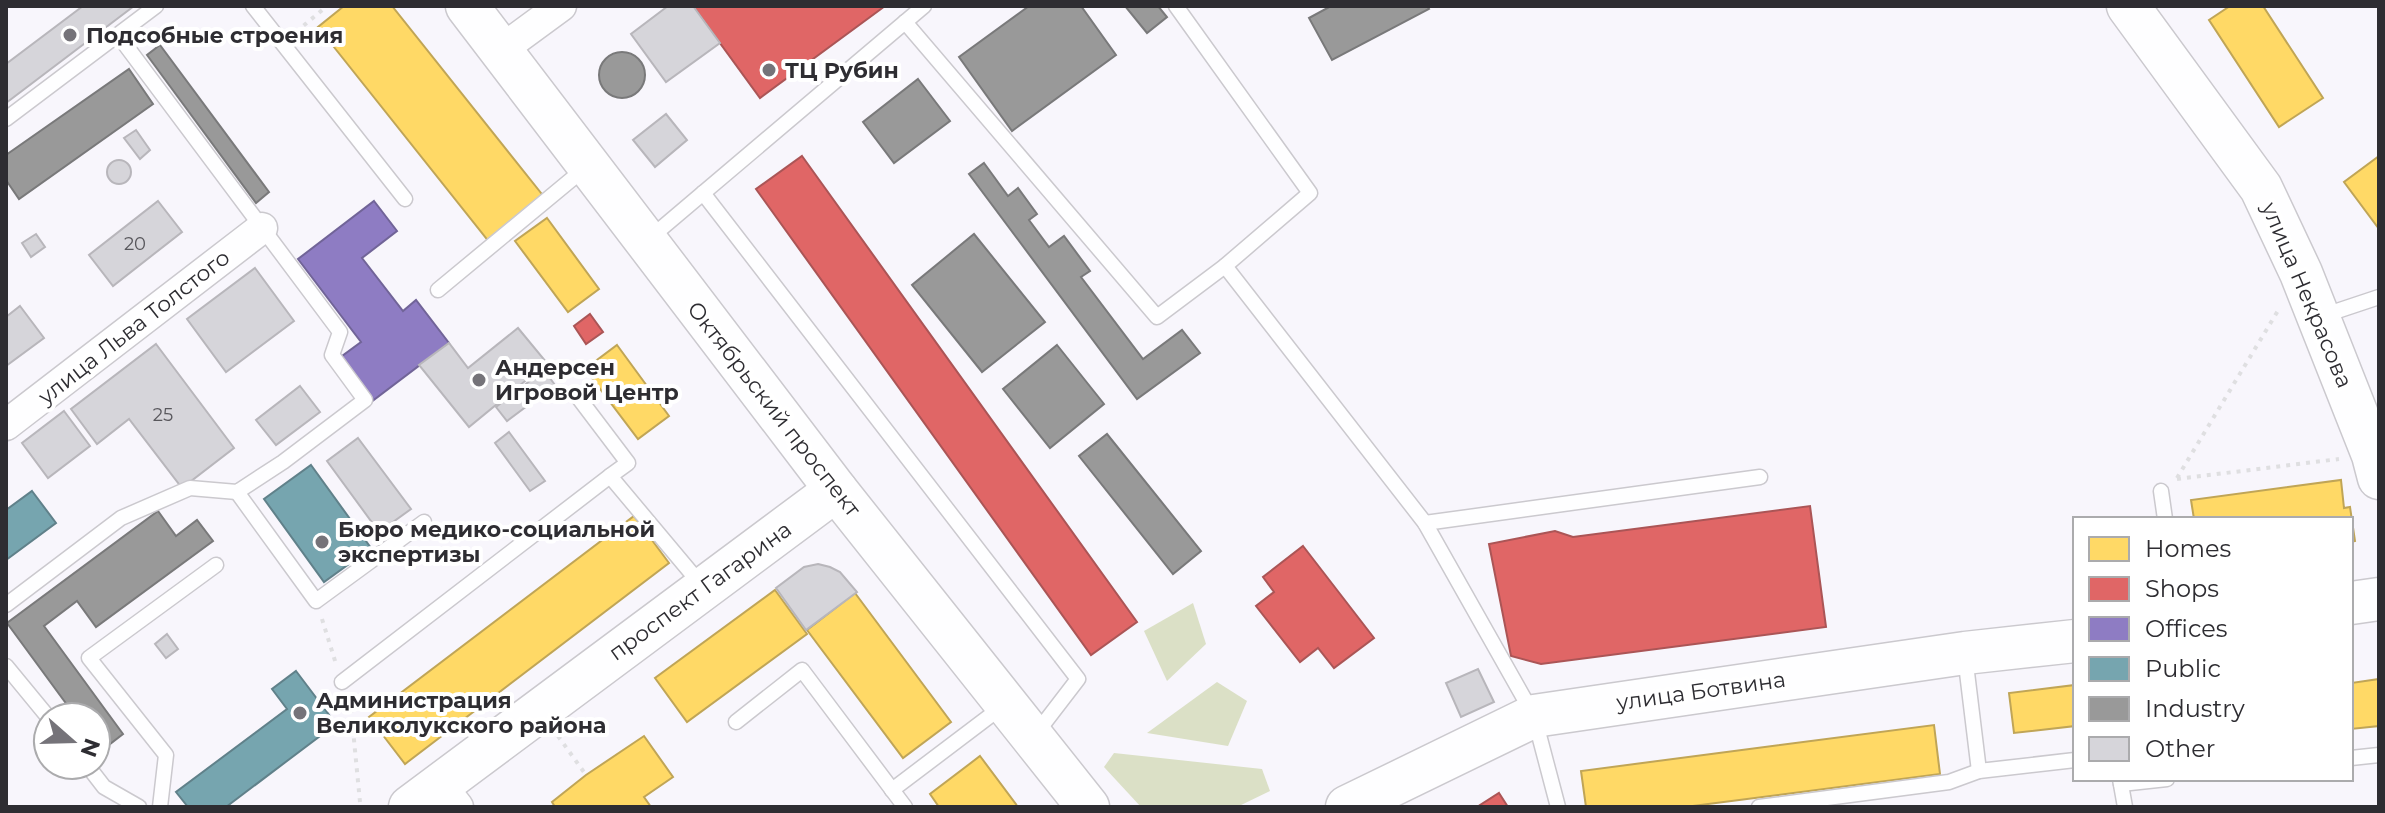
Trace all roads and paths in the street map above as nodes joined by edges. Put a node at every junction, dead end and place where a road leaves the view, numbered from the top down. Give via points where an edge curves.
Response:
1 (156, 6) edge
2 (253, 6) edge
3 (327, 6) edge
4 (467, 6) edge
5 (561, 6) edge
6 (924, 6) edge
7 (1176, 6) edge
8 (2128, 6) edge
9 (905, 22) junction
10 (118, 35) junction
11 (281, 43) junction
12 (501, 50) junction
13 (6, 119) edge
14 (588, 166) junction
15 (703, 193) junction
16 (405, 199) dead end
17 (262, 228) junction
18 (646, 242) junction
19 (1225, 266) junction
20 (2301, 273) junction
21 (438, 290) dead end
22 (2379, 297) edge
23 (2318, 317) junction
24 (578, 397) dead end
25 (6, 425) edge
26 (2376, 467) edge
27 (610, 476) junction
28 (1760, 477) dead end
29 (2177, 478) junction
30 (836, 490) junction
31 (2161, 491) joint
32 (237, 492) junction
33 (2165, 517) edge
34 (424, 522) dead end
35 (1425, 523) junction
36 (216, 565) dead end
37 (703, 587) junction
38 (2379, 599) edge
39 (2353, 603) edge
40 (6, 605) edge
41 (2073, 641) edge
42 (1965, 653) junction
43 (6, 666) edge
44 (342, 682) dead end
45 (35, 701) edge
46 (1005, 704) junction
47 (1534, 716) junction
48 (736, 722) dead end
49 (555, 730) dead end
50 (1033, 739) junction
51 (2379, 755) edge
52 (2353, 758) edge
53 (2073, 760) edge
54 (1979, 771) junction
55 (586, 775) dead end
56 (99, 781) edge
57 (2121, 782) edge
58 (892, 790) junction
59 (437, 800) edge
60 (139, 807) edge
61 (160, 807) edge
62 (905, 807) edge
63 (1088, 807) edge
64 (1347, 807) edge
65 (1558, 807) edge
66 (1759, 807) edge
67 (2125, 807) edge

1 - 10 lane
2 - 11 lane
3 - 11 path
4 - 12 main road, Октябрьский проспект
5 - 12 street
6 - 9 lane
7 - 19 lane via 1310,193
8 - 20 main road, улица Некрасова via 2261,188
9 - 15 lane
9 - 19 lane via 1157,317
10 - 13 lane
10 - 17 lane
11 - 16 lane
12 - 14 main road, Октябрьский проспект
14 - 18 main road, Октябрьский проспект
14 - 21 lane
15 - 18 lane
15 - 50 lane via 1078,679
17 - 25 street, улица Льва Толстого
17 - 32 lane via 340,332 332,355 365,400
18 - 30 main road, Октябрьский проспект
19 - 35 lane
20 - 23 main road, улица Некрасова
20 - 29 path
22 - 23 lane
23 - 26 main road, улица Некрасова
24 - 27 lane via 628,463
26 - 29 path
27 - 37 lane
27 - 44 lane
28 - 35 lane
29 - 31 path
30 - 37 main road, проспект Гагарина
30 - 46 main road, Октябрьский проспект
31 - 33 lane
32 - 34 lane via 316,601
32 - 40 lane via 190,488 121,518
35 - 47 lane
36 - 61 lane via 89,658 166,755
37 - 59 main road, проспект Гагарина
38 - 39 main road
41 - 42 main road, улица Ботвина
42 - 47 main road, улица Ботвина
42 - 54 lane
43 - 45 lane
46 - 50 main road, Октябрьский проспект
46 - 58 lane
47 - 64 main road, улица Ботвина
47 - 65 lane
48 - 58 lane via 802,670
49 - 55 path
50 - 63 main road, Октябрьский проспект
51 - 52 lane
53 - 54 lane
54 - 66 lane via 1949,782
56 - 60 lane
57 - 67 lane
58 - 62 lane

